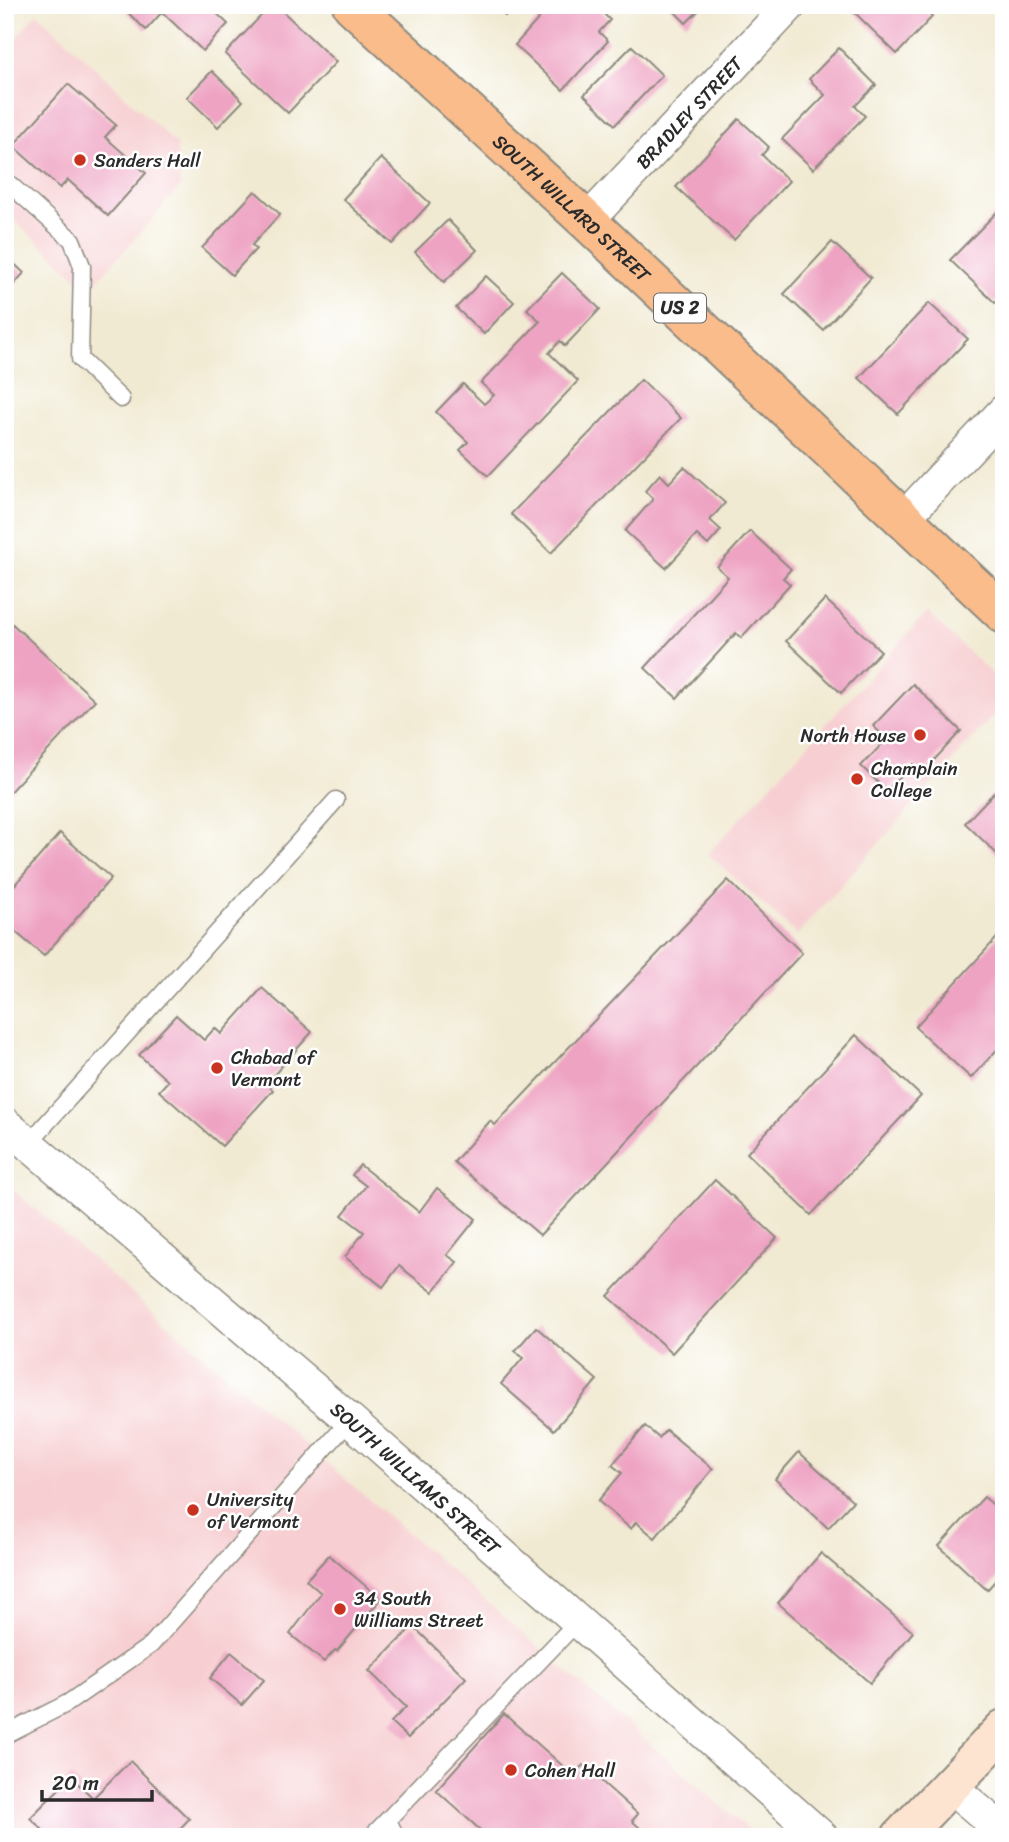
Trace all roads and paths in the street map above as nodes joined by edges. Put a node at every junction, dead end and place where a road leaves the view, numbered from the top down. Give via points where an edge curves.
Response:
1 (352, 5) edge
2 (790, 5) edge
3 (5, 180) edge
4 (587, 221) junction
5 (121, 399) dead end
6 (1004, 411) edge
7 (903, 519) junction
8 (1004, 614) edge
9 (336, 800) dead end
10 (17, 1134) edge
11 (350, 1420) junction
12 (578, 1621) junction
13 (1004, 1729) edge
14 (5, 1735) edge
15 (950, 1786) junction
16 (388, 1820) junction
17 (1004, 1832) edge
18 (371, 1837) edge
19 (396, 1837) edge
20 (822, 1837) edge
21 (901, 1837) edge

1 - 4 main road, SOUTH WILLARD STREET / US 2
2 - 4 street, BRADLEY STREET
3 - 5 lane via 72,240 82,266 80,359
4 - 7 main road, SOUTH WILLARD STREET / US 2
6 - 7 street
7 - 8 main road, SOUTH WILLARD STREET / US 2
9 - 10 lane
10 - 11 street, SOUTH WILLIAMS STREET
11 - 12 street, SOUTH WILLIAMS STREET
11 - 14 lane via 151,1646 68,1703
12 - 16 lane
12 - 20 street, SOUTH WILLIAMS STREET
13 - 15 main road
15 - 17 street
15 - 21 main road
16 - 18 lane
16 - 19 lane

